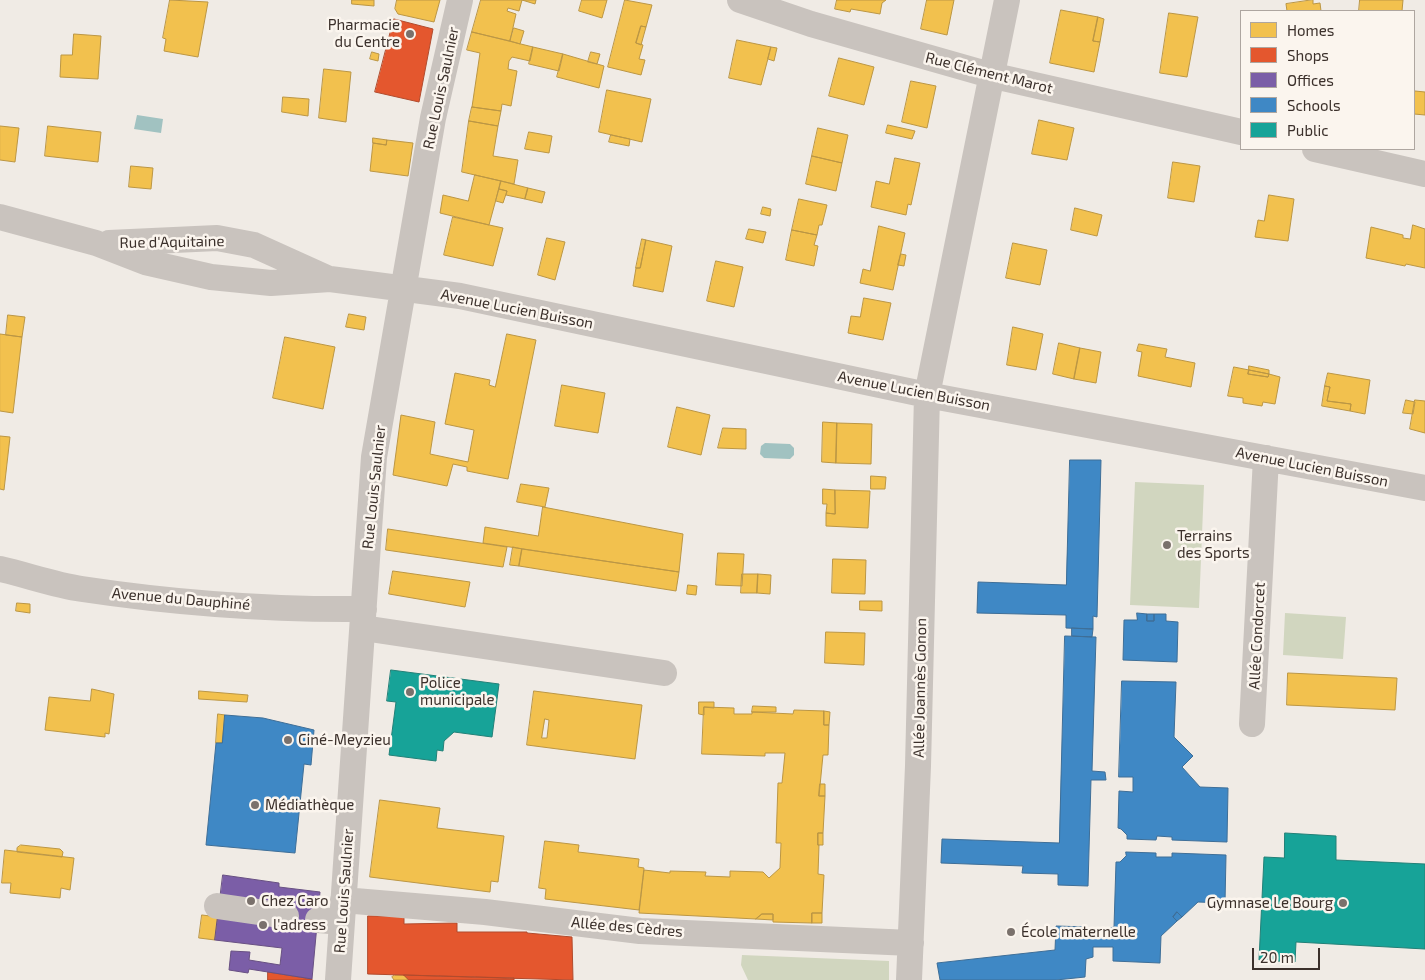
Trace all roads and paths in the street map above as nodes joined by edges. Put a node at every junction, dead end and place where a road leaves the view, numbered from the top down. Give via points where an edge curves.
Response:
1 (460, 0) edge
2 (740, 0) edge
3 (1006, 0) edge
4 (990, 75) junction
5 (1240, 132) edge
6 (1319, 150) edge
7 (1425, 174) edge
8 (0, 217) edge
9 (96, 243) junction
10 (330, 279) junction
11 (404, 288) junction
12 (927, 395) junction
13 (1266, 458) junction
14 (1425, 488) edge
15 (0, 569) edge
16 (363, 618) junction
17 (664, 673) dead end
18 (1252, 724) dead end
19 (218, 906) dead end
20 (334, 914) junction
21 (286, 916) dead end
22 (912, 943) junction
23 (338, 980) edge
24 (910, 980) edge

1 - 11 street, Rue Louis Saulnier via 433,118
2 - 4 street, Rue Clément Marot via 811,24
3 - 4 street, Allée Joannès Gonon
4 - 5 street, Rue Clément Marot
4 - 12 street, Allée Joannès Gonon
6 - 7 street
8 - 9 street, Rue d'Aquitaine
9 - 10 street, Rue d'Aquitaine via 145,262 210,277 271,283
9 - 10 street, Rue d'Aquitaine via 216,238 254,245
10 - 11 street, Rue d'Aquitaine
11 - 12 street, Avenue Lucien Buisson via 460,296
11 - 16 street, Rue Louis Saulnier via 374,457
12 - 13 street, Avenue Lucien Buisson
12 - 22 street, Allée Joannès Gonon
13 - 14 street, Avenue Lucien Buisson
13 - 18 street, Allée Condorcet
15 - 16 street, Avenue du Dauphiné via 80,589 217,604 315,609
16 - 17 street, Avenue du Dauphiné
16 - 20 street, Rue Louis Saulnier
19 - 21 street
20 - 22 street, Allée des Cèdres via 485,912 640,931
20 - 23 street, Rue Louis Saulnier
22 - 24 street, Allée Joannès Gonon

